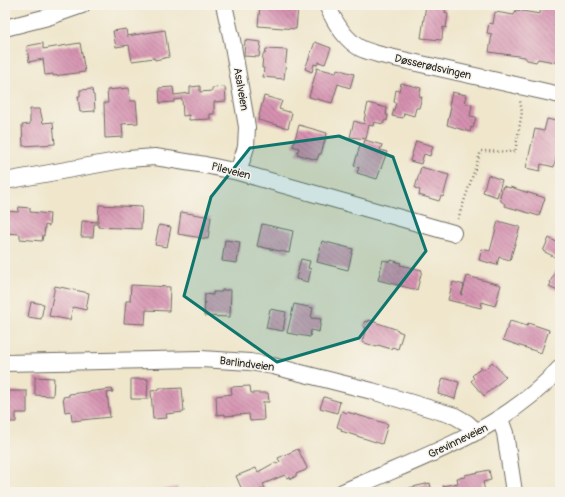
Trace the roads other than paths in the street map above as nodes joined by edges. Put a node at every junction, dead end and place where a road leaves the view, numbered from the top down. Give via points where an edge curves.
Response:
1 (82, 5) edge
2 (224, 5) edge
3 (327, 5) edge
4 (5, 28) edge
5 (560, 95) edge
6 (238, 172) junction
7 (5, 181) edge
8 (453, 233) road end
9 (5, 363) edge
10 (560, 368) edge
11 (500, 419) junction
12 (477, 432) junction
13 (343, 492) edge
14 (514, 492) edge

1 - 4 street
2 - 6 street, Asalveien via 247,127 246,147
3 - 5 street, Døsserødsvingen via 334,21 359,47 381,55
6 - 7 street, Pileveien via 155,157 128,159
6 - 8 street, Pileveien
9 - 12 street, Barlindveien via 201,359 250,362 372,391 455,416 467,422
10 - 11 street, Grevinneveien via 521,404
11 - 12 street, Grevinneveien
11 - 14 street via 505,433
12 - 13 street, Grevinneveien via 452,446

